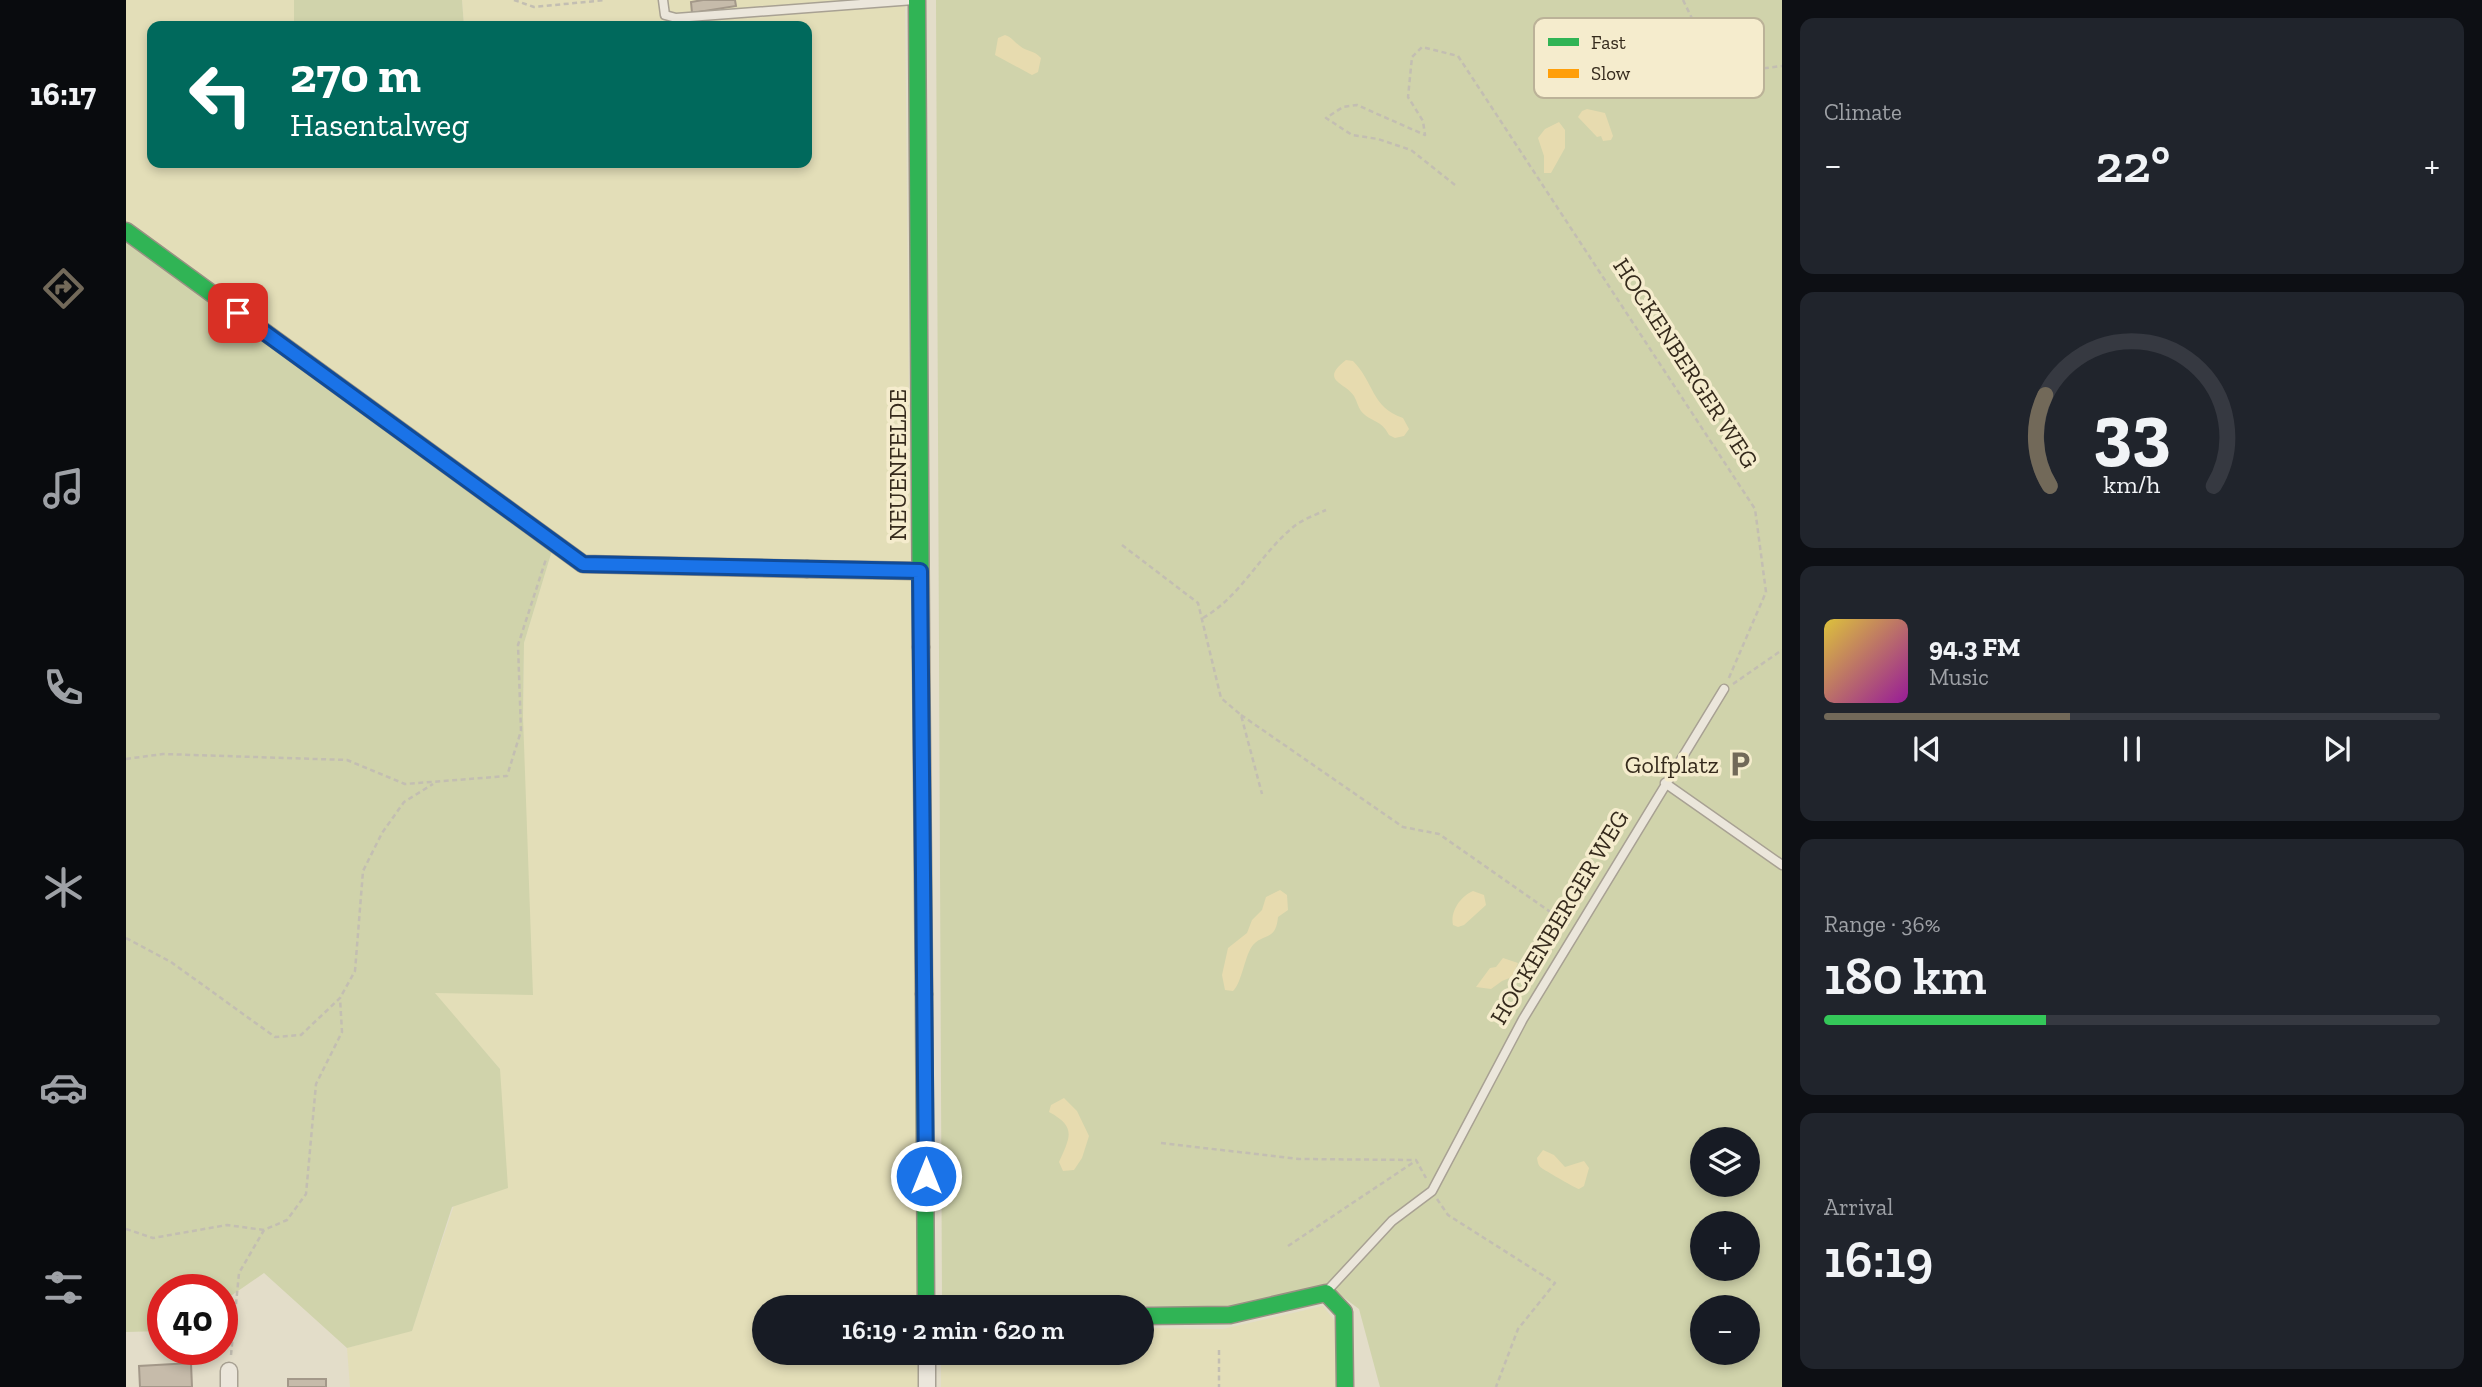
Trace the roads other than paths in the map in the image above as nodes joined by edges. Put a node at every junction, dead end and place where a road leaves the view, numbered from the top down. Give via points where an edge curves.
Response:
1 (663, 0) edge
2 (917, 0) edge
3 (788, 4) edge
4 (665, 15) junction
5 (665, 21) edge
6 (126, 231) edge
7 (920, 571) junction
8 (1724, 689) road end
9 (1665, 783) junction
10 (1782, 865) edge
11 (1326, 1293) junction
12 (926, 1295) edge
13 (1154, 1316) edge
14 (927, 1365) edge
15 (927, 1387) edge
16 (1345, 1387) edge

1 - 4 lane
2 - 3 lane
2 - 7 street, NEUENFELDE
3 - 4 lane via 717,16
4 - 5 lane
6 - 7 street via 583,564
7 - 12 street, NEUENFELDE
8 - 9 lane, HOCKENBERGER WEG
9 - 10 lane
9 - 11 lane, HOCKENBERGER WEG via 1523,1019 1433,1191 1392,1221
11 - 13 street via 1230,1315
11 - 16 street via 1344,1312
14 - 15 street

